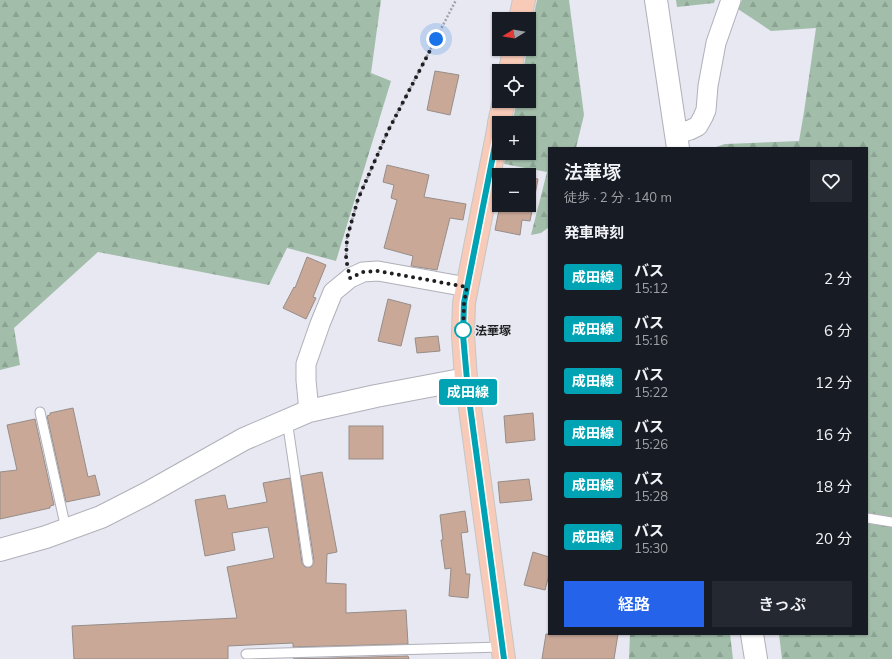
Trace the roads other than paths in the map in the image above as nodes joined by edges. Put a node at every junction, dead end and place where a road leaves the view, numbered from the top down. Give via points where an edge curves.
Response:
1 (524, 0) edge
2 (656, 0) edge
3 (731, 0) edge
4 (521, 12) edge
5 (677, 141) edge
6 (492, 160) edge
7 (467, 287) junction
8 (466, 379) junction
9 (309, 410) junction
10 (40, 412) dead end
11 (287, 420) junction
12 (868, 518) edge
13 (892, 522) edge
14 (66, 529) junction
15 (0, 550) edge
16 (308, 562) dead end
17 (752, 635) edge
18 (503, 653) edge
19 (246, 654) dead end
20 (756, 659) edge

1 - 4 main road
2 - 5 street
3 - 5 street via 716,43 706,110 698,126
6 - 7 main road
7 - 8 main road via 463,335
7 - 9 street via 378,271 363,272 350,278 333,292 306,364
8 - 9 street
8 - 18 main road
9 - 11 street
10 - 14 lane
11 - 14 street via 244,439 146,494
11 - 16 lane
12 - 13 lane
14 - 15 street
17 - 20 street
18 - 19 lane

